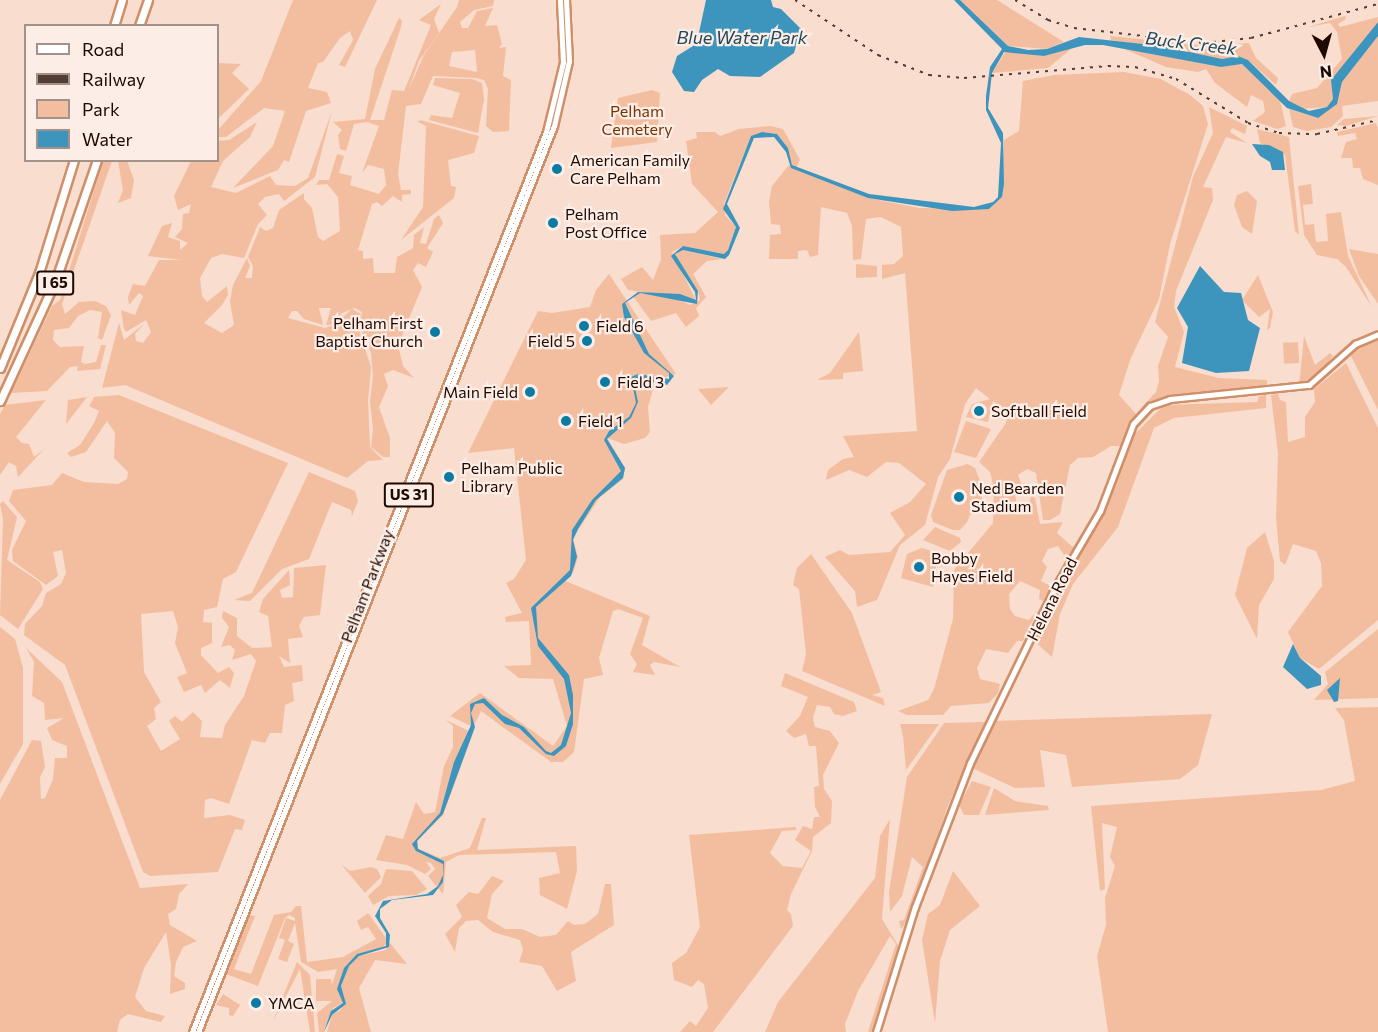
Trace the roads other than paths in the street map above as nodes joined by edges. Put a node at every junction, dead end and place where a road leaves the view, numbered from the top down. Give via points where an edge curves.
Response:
1 (122, 0) edge
2 (148, 0) edge
3 (560, 0) edge
4 (566, 0) edge
5 (115, 24) edge
6 (141, 24) edge
7 (566, 31) junction
8 (73, 162) edge
9 (96, 162) edge
10 (1378, 334) edge
11 (0, 368) edge
12 (0, 401) edge
13 (395, 523) junction
14 (382, 563) junction
15 (375, 566) junction
16 (371, 584) junction
17 (200, 1019) junction
18 (192, 1032) edge
19 (198, 1032) edge
20 (876, 1032) edge

1 - 5 highway
2 - 6 highway
3 - 7 main road, Pelham Parkway / US 31
4 - 7 main road, Pelham Parkway / US 31
7 - 13 main road, Pelham Parkway / US 31 via 560,96 548,133
8 - 11 highway, I 65 via 39,273
9 - 12 highway, I 65 via 56,279
10 - 20 main road, Helena Road via 1355,344 1313,384 1165,400 1147,409 1131,427 1100,511 1053,591 970,763 919,897
13 - 14 main road, Pelham Parkway / US 31
13 - 15 main road, Pelham Parkway / US 31
14 - 15 main road
14 - 16 main road, Pelham Parkway / US 31
15 - 16 main road, Pelham Parkway / US 31
16 - 17 main road, Pelham Parkway / US 31
17 - 18 main road, Pelham Parkway / US 31
17 - 19 main road, Pelham Parkway / US 31

